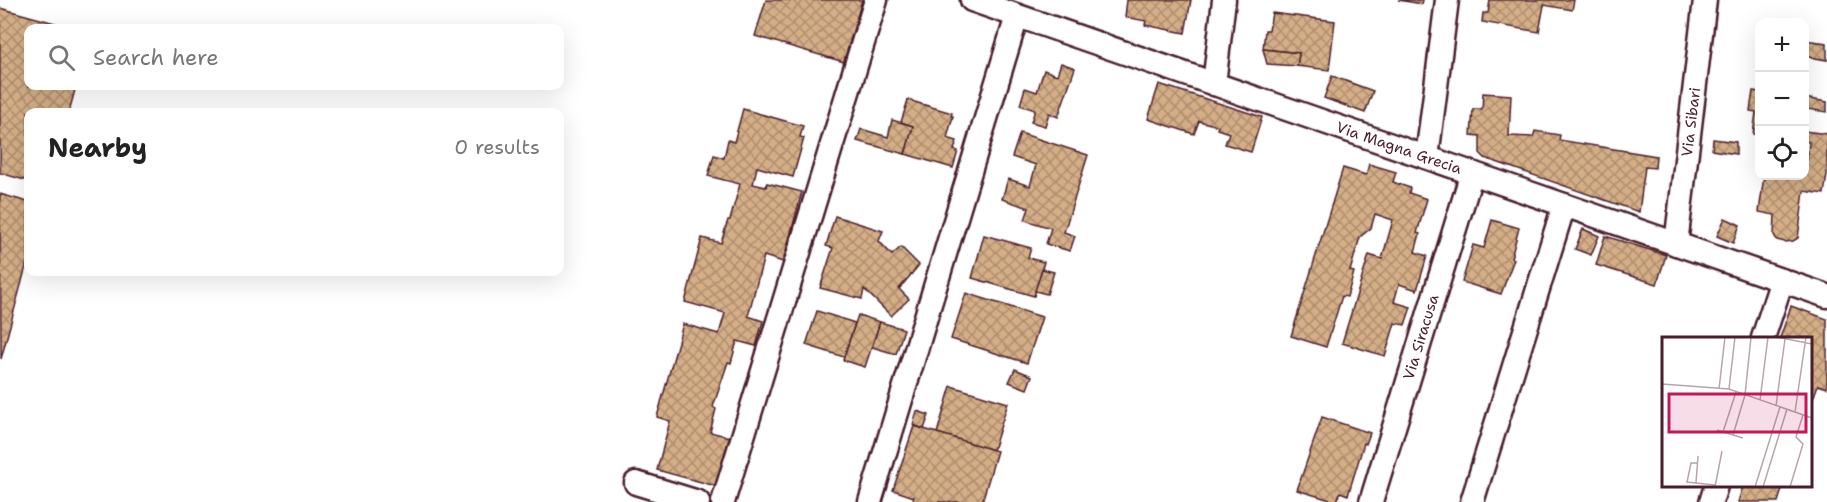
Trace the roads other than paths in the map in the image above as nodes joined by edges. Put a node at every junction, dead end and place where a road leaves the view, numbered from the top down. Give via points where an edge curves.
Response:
1 (876, 0) edge
2 (972, 0) edge
3 (1224, 0) edge
4 (1447, 0) edge
5 (1705, 0) edge
6 (1009, 9) edge
7 (1214, 84) junction
8 (1427, 157) junction
9 (1472, 173) junction
10 (1564, 205) junction
11 (1676, 244) junction
12 (1782, 280) junction
13 (1827, 296) edge
14 (1764, 337) edge
15 (636, 483) dead end
16 (1716, 487) edge
17 (698, 502) edge
18 (723, 502) edge
19 (870, 502) edge
20 (1371, 502) edge
21 (1472, 502) edge
22 (1711, 502) edge

1 - 18 street
2 - 6 street, Via Magna Grecia
3 - 7 street
4 - 8 street
5 - 11 street, Via Sibari
6 - 7 street, Via Magna Grecia
6 - 19 street
7 - 8 street, Via Magna Grecia
8 - 9 street, Via Magna Grecia
9 - 10 street, Via Magna Grecia
9 - 20 street, Via Siracusa
10 - 11 street, Via Magna Grecia
10 - 21 street
11 - 12 street, Via Magna Grecia
12 - 13 street, Via Magna Grecia
12 - 14 street
15 - 17 street
16 - 22 street

